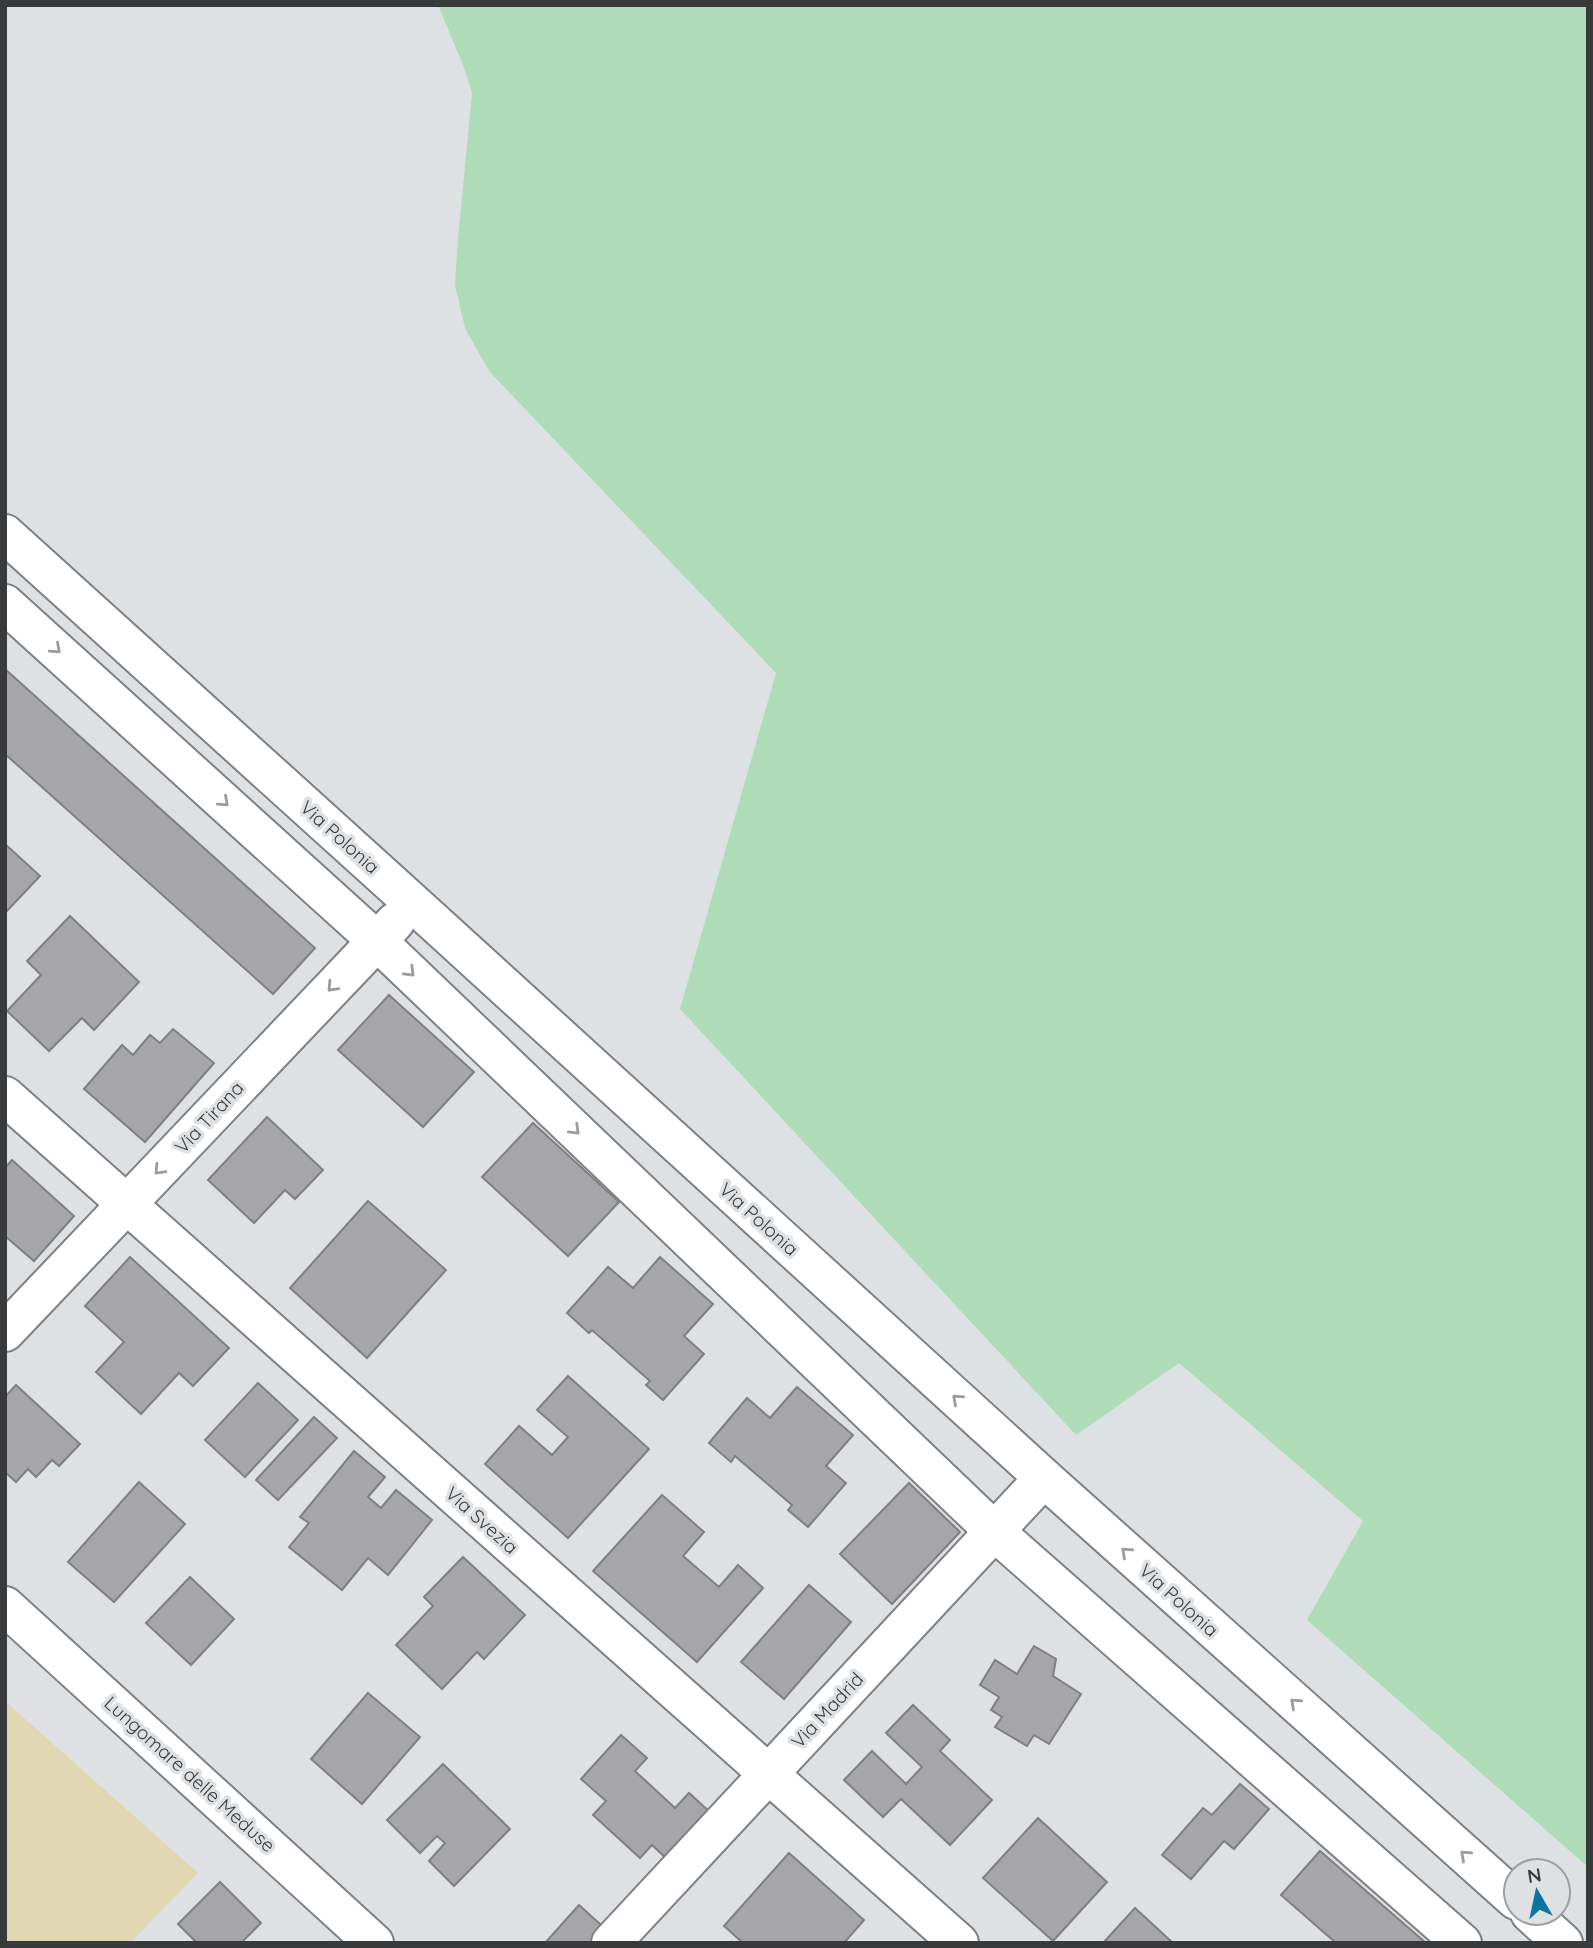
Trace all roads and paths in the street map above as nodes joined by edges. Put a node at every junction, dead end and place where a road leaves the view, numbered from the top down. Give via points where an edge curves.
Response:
1 (5, 534) edge
2 (5, 604) edge
3 (414, 904) junction
4 (376, 940) junction
5 (5, 1096) edge
6 (127, 1204) junction
7 (5, 1332) edge
8 (1044, 1478) junction
9 (994, 1531) junction
10 (5, 1606) edge
11 (768, 1774) junction
12 (1502, 1887) edge
13 (1545, 1927) edge
14 (374, 1943) edge
15 (611, 1943) edge
16 (959, 1943) edge
17 (1462, 1943) edge
18 (1563, 1943) edge

1 - 3 street, Via Polonia
2 -> 4 street
3 - 4 street, Via Tirana
8 -> 3 street, Via Polonia
4 -> 6 street, Via Tirana
4 -> 9 street
5 - 6 street, Via Svezia
6 - 7 street, Via Tirana
6 - 11 street, Via Svezia
8 - 9 street, Via Madrid
12 -> 8 street, Via Polonia
9 - 11 street, Via Madrid
9 - 17 street
10 - 14 street, Lungomare delle Meduse
11 - 15 street, Via Madrid
11 - 16 street, Via Svezia
13 - 18 street

